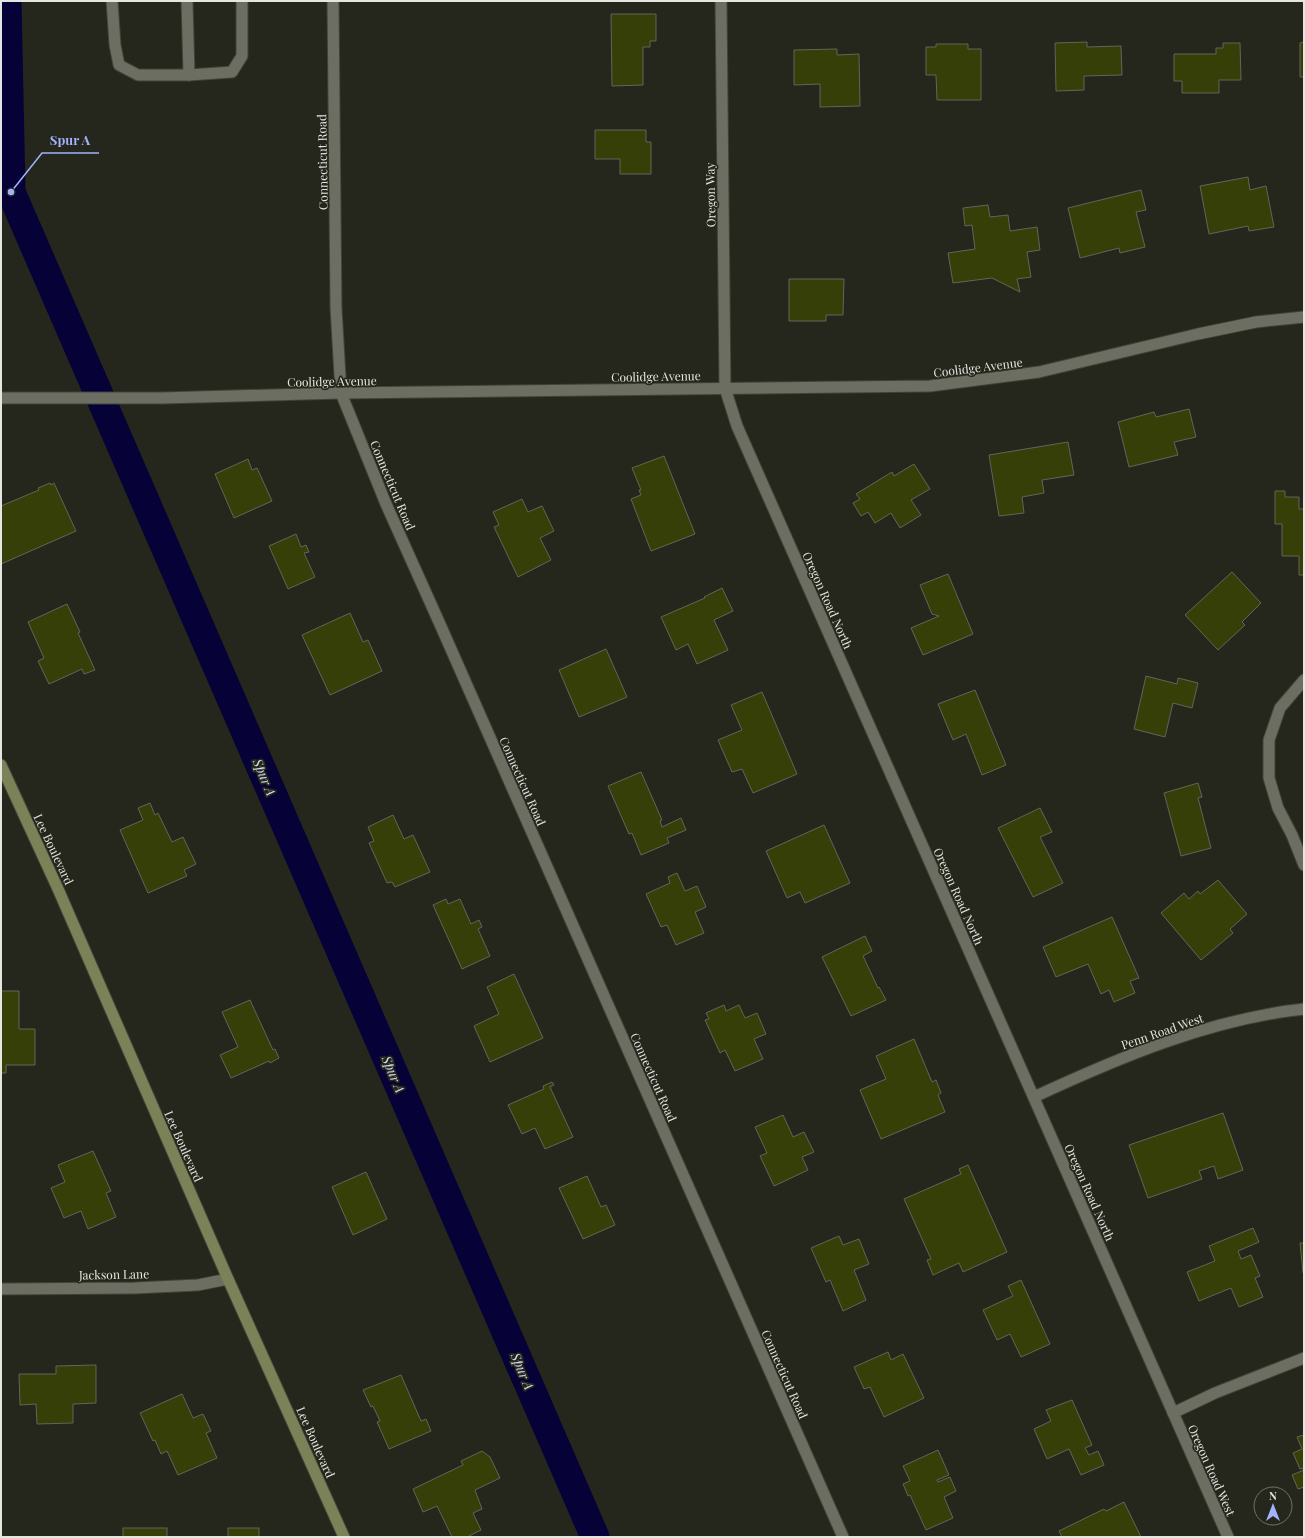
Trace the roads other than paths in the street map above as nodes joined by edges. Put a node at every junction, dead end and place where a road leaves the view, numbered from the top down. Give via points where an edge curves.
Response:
1 (112, 1) edge
2 (187, 1) edge
3 (242, 1) edge
4 (333, 1) edge
5 (721, 1) edge
6 (189, 75) junction
7 (1304, 317) edge
8 (725, 388) junction
9 (341, 393) junction
10 (1, 398) edge
11 (1304, 680) edge
12 (1, 765) edge
13 (4, 777) edge
14 (1304, 865) edge
15 (1304, 1009) edge
16 (1034, 1097) junction
17 (228, 1279) junction
18 (1, 1289) edge
19 (1304, 1358) edge
20 (1173, 1413) junction
21 (344, 1537) edge
22 (843, 1537) edge
23 (1228, 1537) edge

1 - 6 street via 119,65 138,75
2 - 6 street
3 - 6 street via 242,56 232,72
4 - 9 street, Connecticut Road via 336,308
5 - 8 street, Oregon Way
7 - 8 street, Coolidge Avenue via 1256,322 1198,334 1039,372 930,386
8 - 9 street, Coolidge Avenue
8 - 16 street, Oregon Road North via 737,426
9 - 10 street, Coolidge Avenue via 162,398
9 - 22 street, Connecticut Road via 386,504
11 - 14 street via 1280,708 1269,740 1269,778 1278,808
12 - 13 main road, Lee Boulevard
13 - 17 main road, Lee Boulevard via 58,889
15 - 16 street, Penn Road West via 1216,1026 1092,1070
16 - 20 street, Oregon Road North
17 - 18 street, Jackson Lane via 190,1285 136,1288
17 - 21 main road, Lee Boulevard
19 - 20 street
20 - 23 street, Oregon Road West

